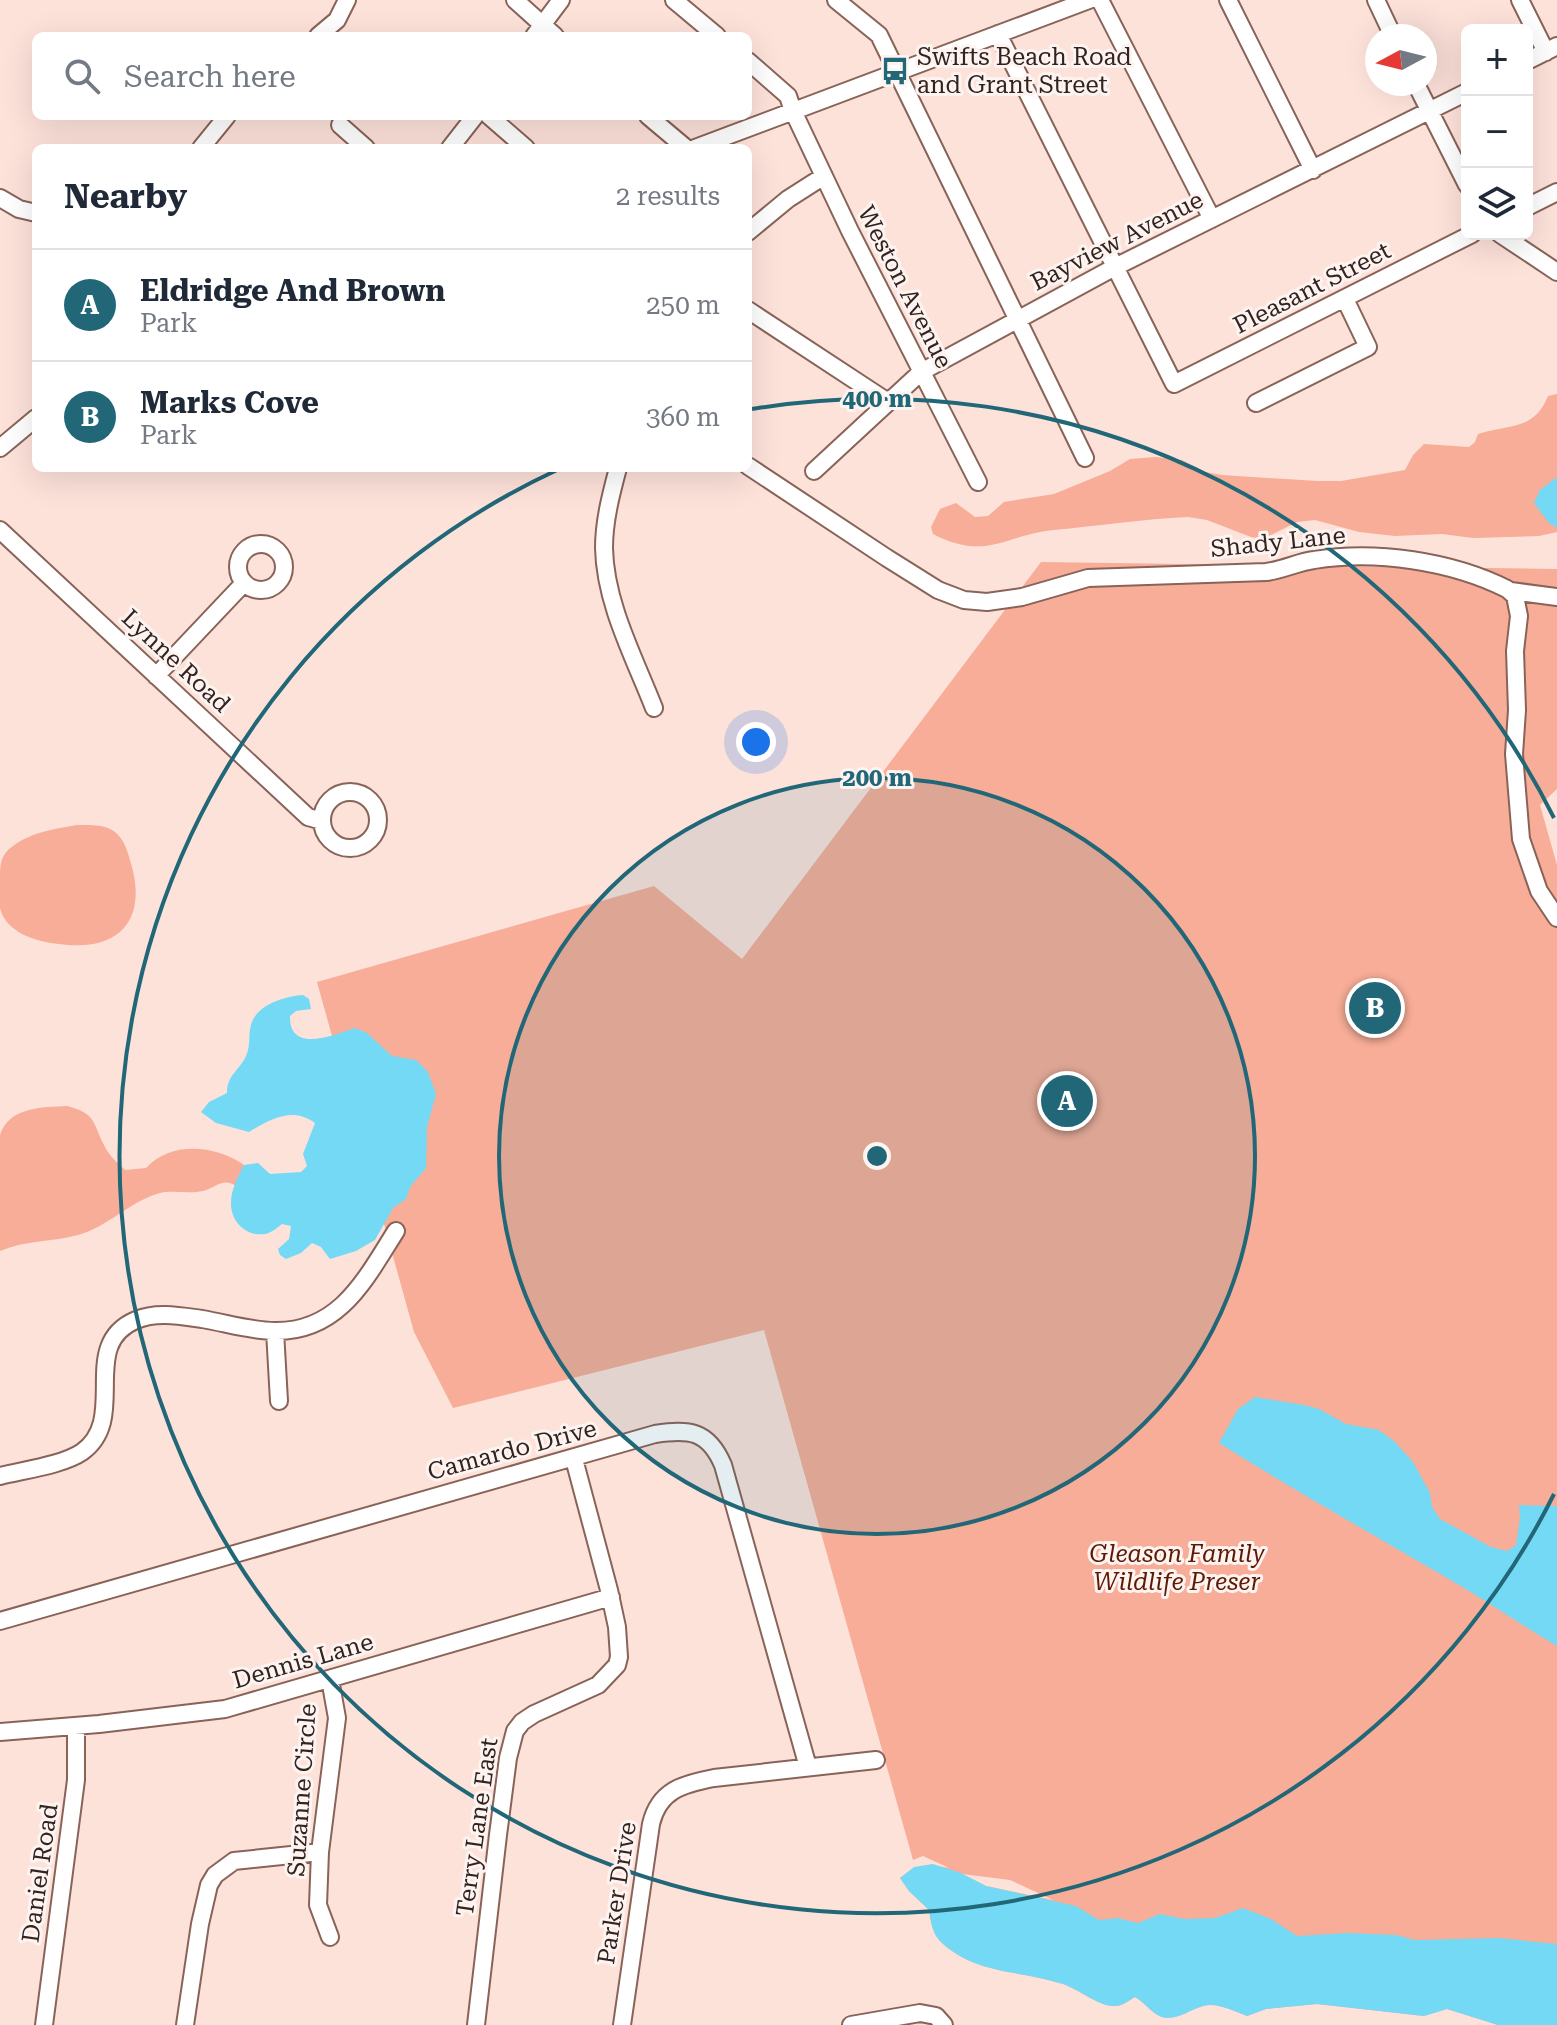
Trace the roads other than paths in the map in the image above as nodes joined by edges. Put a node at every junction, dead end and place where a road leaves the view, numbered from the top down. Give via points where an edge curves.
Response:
1 (347, 0) edge
2 (515, 0) edge
3 (561, 0) edge
4 (674, 0) edge
5 (836, 0) edge
6 (1089, 0) edge
7 (1100, 0) edge
8 (1228, 0) edge
9 (1376, 0) edge
10 (1520, 0) edge
11 (1387, 24) edge
12 (323, 32) edge
13 (544, 32) edge
14 (712, 32) edge
15 (998, 34) junction
16 (1551, 49) edge
17 (1533, 58) edge
18 (752, 64) edge
19 (896, 72) junction
20 (1461, 95) edge
21 (1422, 96) edge
22 (793, 111) junction
23 (1429, 111) junction
24 (224, 120) edge
25 (472, 120) edge
26 (494, 120) edge
27 (653, 120) edge
28 (340, 125) dead end
29 (204, 144) edge
30 (361, 144) edge
31 (453, 144) edge
32 (521, 144) edge
33 (681, 144) edge
34 (706, 144) edge
35 (1313, 170) junction
36 (1461, 173) edge
37 (824, 176) junction
38 (1557, 192) edge
39 (0, 198) edge
40 (1533, 204) edge
41 (32, 212) edge
42 (1212, 219) junction
43 (752, 229) edge
44 (1461, 240) edge
45 (1509, 240) edge
46 (1115, 267) junction
47 (1557, 272) edge
48 (1345, 299) junction
49 (752, 313) edge
50 (1019, 318) junction
51 (921, 372) junction
52 (888, 402) junction
53 (1256, 403) dead end
54 (32, 421) edge
55 (0, 448) edge
56 (1085, 458) dead end
57 (752, 469) edge
58 (814, 471) dead end
59 (617, 472) edge
60 (978, 482) dead end
61 (0, 530) edge
62 (244, 583) dead end
63 (1511, 591) junction
64 (1557, 597) edge
65 (156, 676) junction
66 (654, 708) dead end
67 (322, 821) dead end
68 (1557, 918) edge
69 (396, 1231) dead end
70 (275, 1331) junction
71 (279, 1401) dead end
72 (574, 1459) junction
73 (0, 1476) edge
74 (611, 1597) junction
75 (0, 1621) edge
76 (330, 1679) junction
77 (76, 1727) junction
78 (0, 1732) edge
79 (876, 1760) dead end
80 (808, 1767) junction
81 (320, 1852) junction
82 (330, 1937) dead end
83 (886, 2022) edge
84 (44, 2025) edge
85 (185, 2025) edge
86 (476, 2025) edge
87 (622, 2025) edge
88 (851, 2025) edge
89 (944, 2025) edge

1 - 12 street via 337,20
2 - 13 street
3 - 13 street
4 - 14 street
5 - 19 street via 879,35
6 - 15 street
7 - 42 street
8 - 35 street
9 - 11 street
10 - 16 street
15 - 19 street
15 - 46 street
16 - 17 street
18 - 22 street, Weston Avenue via 788,96
19 - 22 street
19 - 50 street
20 - 23 street, Bayview Avenue
21 - 23 street
22 - 34 street
22 - 37 street, Weston Avenue
23 - 35 street, Bayview Avenue
23 - 36 street
24 - 29 street
25 - 31 street
26 - 32 street
27 - 33 street
28 - 30 street
35 - 42 street, Bayview Avenue
37 - 43 street
37 - 51 street, Weston Avenue
38 - 40 street
39 - 41 street
42 - 46 street, Bayview Avenue
44 - 48 street, Pleasant Street
45 - 47 street
46 - 48 street, Pleasant Street via 1174,384
46 - 50 street, Bayview Avenue
48 - 53 street via 1368,347
49 - 52 street
50 - 51 street, Bayview Avenue
50 - 56 street
51 - 52 street, Bayview Avenue
51 - 60 street, Weston Avenue
52 - 58 street, Bayview Avenue
54 - 55 street
57 - 63 street, Shady Lane via 938,590 964,600 1022,597 1088,578 1266,572 1333,558 1434,564
59 - 66 street via 605,534 606,567 618,618
61 - 65 street, Lynne Road
62 - 65 street
63 - 64 street, Shady Lane
63 - 68 street via 1519,616 1514,754 1521,839 1539,891
65 - 67 street, Lynne Road via 308,817
69 - 70 street via 359,1289 337,1312
70 - 71 street
70 - 73 street via 181,1316 133,1320 108,1346 104,1416 91,1445 69,1459
72 - 74 street, Terry Lane East
72 - 75 street, Camardo Drive
72 - 80 street, Camardo Drive via 681,1431 702,1437 717,1450
74 - 76 street, Dennis Lane
74 - 86 street, Terry Lane East via 620,1647 617,1665 598,1685 534,1714 515,1731
76 - 77 street, Dennis Lane via 225,1709
76 - 81 street, Suzanne Circle via 337,1718
77 - 78 street, Dennis Lane
77 - 84 street, Daniel Road via 76,1780
79 - 80 street, Parker Drive
80 - 87 street, Parker Drive via 695,1781 671,1792 655,1808
81 - 82 street, Suzanne Circle via 318,1905
81 - 85 street via 234,1861 215,1875 200,1924
83 - 88 street
83 - 89 street via 928,2013

